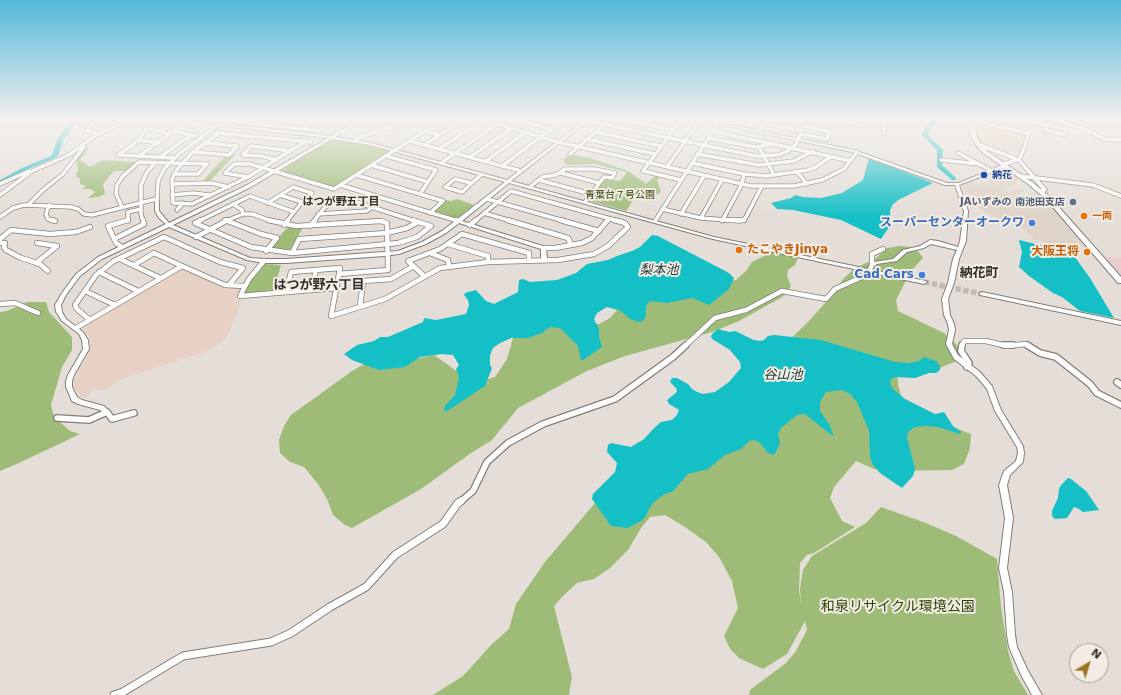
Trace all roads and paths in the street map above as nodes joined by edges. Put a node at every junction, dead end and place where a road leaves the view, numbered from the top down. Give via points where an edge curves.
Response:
1 (73, 152) edge
2 (79, 152) edge
3 (120, 152) edge
4 (144, 152) edge
5 (167, 152) edge
6 (181, 152) edge
7 (193, 152) edge
8 (198, 152) edge
9 (231, 152) edge
10 (245, 152) edge
11 (289, 152) edge
12 (306, 152) edge
13 (391, 152) edge
14 (404, 152) edge
15 (477, 152) edge
16 (498, 152) edge
17 (520, 152) edge
18 (545, 152) edge
19 (601, 152) edge
20 (648, 152) edge
21 (678, 152) edge
22 (732, 152) edge
23 (762, 152) edge
24 (784, 152) edge
25 (812, 152) edge
26 (815, 152) edge
27 (857, 152) edge
28 (858, 152) edge
29 (986, 152) edge
30 (1000, 152) edge
31 (1022, 152) edge
32 (454, 153) joint
33 (958, 153) dead end
34 (655, 154) joint
35 (697, 154) joint
36 (139, 156) junction
37 (386, 156) junction
38 (764, 156) junction
39 (832, 156) junction
40 (160, 157) junction
41 (470, 157) junction
42 (174, 158) junction
43 (277, 160) junction
44 (851, 160) junction
45 (941, 160) dead end
46 (1019, 160) junction
47 (486, 161) junction
48 (441, 162) junction
49 (155, 163) junction
50 (169, 163) junction
51 (182, 163) junction
52 (649, 163) junction
53 (692, 163) junction
54 (979, 164) junction
55 (371, 165) junction
56 (769, 165) junction
57 (502, 166) junction
58 (1004, 166) junction
59 (264, 167) junction
60 (667, 168) junction
61 (518, 170) dead end
62 (32, 171) junction
63 (276, 171) junction
64 (992, 171) junction
65 (686, 172) junction
66 (561, 173) junction
67 (798, 173) junction
68 (174, 174) junction
69 (482, 174) junction
70 (744, 174) junction
71 (356, 175) junction
72 (774, 175) junction
73 (704, 176) junction
74 (1020, 176) junction
75 (248, 177) junction
76 (1034, 178) junction
77 (539, 180) junction
78 (681, 180) junction
79 (722, 180) junction
80 (508, 181) junction
81 (428, 182) junction
82 (471, 183) junction
83 (599, 183) junction
84 (0, 184) edge
85 (172, 184) junction
86 (742, 184) junction
87 (808, 184) junction
88 (957, 184) junction
89 (340, 185) junction
90 (762, 186) junction
91 (229, 187) junction
92 (530, 187) junction
93 (1040, 191) junction
94 (420, 194) junction
95 (591, 194) junction
96 (0, 195) edge
97 (172, 195) junction
98 (280, 195) junction
99 (209, 196) junction
100 (1121, 196) edge
101 (487, 199) junction
102 (157, 201) junction
103 (302, 202) junction
104 (498, 202) junction
105 (585, 202) junction
106 (142, 203) junction
107 (183, 203) junction
108 (268, 203) junction
109 (233, 204) junction
110 (28, 205) junction
111 (49, 205) junction
112 (122, 207) junction
113 (372, 207) junction
114 (141, 209) junction
115 (662, 209) junction
116 (177, 210) dead end
117 (294, 212) junction
118 (430, 213) junction
119 (484, 213) junction
120 (243, 214) junction
121 (318, 214) junction
122 (681, 214) junction
123 (0, 216) edge
124 (701, 218) junction
125 (609, 219) junction
126 (225, 220) junction
127 (722, 220) junction
128 (55, 221) dead end
129 (458, 221) junction
130 (418, 222) junction
131 (655, 222) junction
132 (169, 225) junction
133 (284, 225) junction
134 (470, 225) junction
135 (310, 226) junction
136 (90, 227) dead end
137 (208, 230) junction
138 (599, 231) junction
139 (387, 233) junction
140 (196, 237) junction
141 (0, 239) edge
142 (114, 239) junction
143 (0, 243) edge
144 (37, 243) dead end
145 (448, 244) junction
146 (386, 245) junction
147 (571, 245) junction
148 (122, 247) junction
149 (544, 248) junction
150 (883, 249) dead end
151 (960, 249) junction
152 (266, 250) junction
153 (292, 252) junction
154 (387, 254) junction
155 (430, 254) junction
156 (120, 258) junction
157 (529, 260) junction
158 (544, 260) junction
159 (264, 261) junction
160 (488, 262) junction
161 (36, 263) junction
162 (134, 265) junction
163 (872, 265) junction
164 (182, 266) junction
165 (412, 266) junction
166 (449, 266) junction
167 (316, 270) junction
168 (48, 271) dead end
169 (869, 271) junction
170 (99, 272) junction
171 (339, 274) junction
172 (424, 276) junction
173 (160, 278) junction
174 (1121, 281) edge
175 (924, 282) tunnel mouth
176 (229, 285) junction
177 (244, 286) junction
178 (336, 288) junction
179 (311, 290) junction
180 (84, 291) junction
181 (138, 291) junction
182 (286, 292) junction
183 (982, 294) tunnel mouth
184 (0, 304) edge
185 (115, 305) junction
186 (360, 307) junction
187 (38, 313) dead end
188 (90, 320) junction
189 (1121, 324) edge
190 (76, 328) junction
191 (968, 366) junction
192 (1121, 405) edge
193 (107, 412) junction
194 (134, 413) dead end
195 (57, 418) dead end
196 (114, 695) edge
197 (1037, 695) edge

1 - 62 street
2 - 110 street via 63,174
3 - 36 street via 116,155
4 - 36 street
5 - 40 street
6 - 42 street
7 - 51 street
8 - 9 street via 229,155
10 - 43 street via 243,155
11 - 43 street
12 - 63 street
13 - 37 street
14 - 48 street
15 - 41 street
16 - 47 street
17 - 57 street
18 - 80 street
19 - 52 street
20 - 34 street
21 - 60 street
22 - 38 street
23 - 38 street
24 - 38 street
25 - 56 street via 794,161
26 - 39 street
27 - 44 street
28 - 88 street via 936,181
29 - 58 highway
30 - 46 street
31 - 46 street
32 - 41 street
32 - 48 street
33 - 54 street
34 - 52 street
35 - 53 street
35 - 56 street via 747,164
36 - 40 street
37 - 55 street
37 - 81 street via 436,170
38 - 56 street
39 - 44 street
39 - 67 street via 816,167
40 - 42 street
41 - 47 street
42 - 50 street
43 - 59 street
44 - 87 street via 844,169 834,175
45 - 54 street
46 - 58 street
46 - 76 street
47 - 57 street
48 - 69 street
49 - 50 street
49 - 106 street via 142,181
49 - 112 street via 139,162 120,179 116,191
50 - 51 street
50 - 102 street via 158,181
51 - 68 street
51 - 68 street via 208,164 198,174
52 - 60 street
52 - 78 street via 643,171
53 - 65 street
53 - 70 street
54 - 64 street
55 - 71 street
55 - 81 street
56 - 72 street
57 - 61 street
58 - 64 street
58 - 74 highway
59 - 63 street
59 - 75 street
59 - 75 street via 234,164 225,173
60 - 65 street
62 - 84 street
62 - 96 street
63 - 89 street via 334,189
63 - 132 street
64 - 88 street
65 - 73 street
65 - 78 street
66 - 77 street
66 - 83 street
66 - 83 street via 565,170 594,169 615,173 612,178 604,177
67 - 72 street
67 - 87 street
68 - 85 street
69 - 80 street
69 - 82 street
70 - 72 street
70 - 86 street
71 - 89 street
71 - 94 street
73 - 79 street
73 - 122 street
74 - 76 street
74 - 93 highway
75 - 91 street
76 - 93 street via 1045,190
76 - 100 street via 1093,186
77 - 92 street
77 - 95 street
78 - 115 street
79 - 86 street
79 - 124 street
80 - 92 street
80 - 101 street
81 - 94 street
82 - 82 street via 462,192 445,187 455,179
83 - 95 street
85 - 91 street via 212,183
85 - 97 street
86 - 90 street
86 - 127 street
87 - 90 street
88 - 151 street via 966,211
89 - 118 street
90 - 127 street via 744,220
91 - 99 street
92 - 105 street
93 - 174 highway
94 - 118 street via 443,201
95 - 105 street
97 - 99 street via 193,193
97 - 107 street via 173,203
98 - 103 street
98 - 103 street via 293,187 312,193
98 - 108 street
99 - 107 street via 192,204
101 - 104 street
101 - 129 street
102 - 106 street
102 - 132 street via 160,217
103 - 117 street
104 - 119 street
104 - 125 street via 511,192
104 - 138 street
105 - 131 street
106 - 112 street
106 - 114 street
107 - 116 street
108 - 109 street via 250,196
108 - 117 street
109 - 120 street via 242,210
109 - 137 street via 195,223
110 - 111 street
110 - 123 street via 13,208
111 - 112 street via 71,206 84,214 92,215
111 - 128 street via 46,214 48,219
113 - 121 street via 367,211
113 - 121 street via 350,200 334,201
113 - 130 street
114 - 142 street via 143,226
114 - 142 street via 128,212 128,220 108,226
115 - 122 street
115 - 131 street
117 - 133 street
118 - 129 street
119 - 134 street
119 - 147 street via 568,238
120 - 126 street
120 - 133 street via 252,214
121 - 135 street
122 - 124 street
124 - 127 street
125 - 138 street
125 - 158 street via 625,223 628,227 608,246 594,254
126 - 137 street
126 - 152 street via 277,238
129 - 134 street
129 - 154 street via 424,244
130 - 139 street
130 - 146 street via 431,226 416,237
131 - 169 street via 748,246
132 - 140 street
132 - 148 street
133 - 135 street
134 - 149 street
135 - 139 street via 381,221 386,223
136 - 141 street via 76,232 50,234 11,230
137 - 140 street
137 - 152 street via 251,247
138 - 147 street via 582,243
139 - 146 street
139 - 153 street via 299,239
140 - 159 street via 237,254
142 - 148 street
143 - 161 street via 5,243 6,250
144 - 161 street via 57,246
145 - 155 street
145 - 157 street via 462,234 529,253
145 - 160 street via 488,256
146 - 153 street
146 - 154 street
147 - 149 street
148 - 190 street via 84,269 64,294 58,305 59,312 64,320
149 - 158 street
150 - 163 street via 872,254
151 - 163 street via 930,242 905,251 895,260
151 - 191 street via 945,304 951,324 949,344 956,357
152 - 153 street
154 - 159 street
154 - 171 street via 388,270
155 - 165 street via 408,261
155 - 166 street via 448,260
156 - 162 street
156 - 170 street
156 - 176 street via 164,237 220,262 243,268
157 - 158 street
157 - 160 street
159 - 177 street
160 - 166 street
161 - 168 street
162 - 164 street via 154,253
162 - 173 street
163 - 169 street
164 - 173 street
164 - 176 street
165 - 172 street
165 - 186 street via 391,279 363,281
166 - 172 street
167 - 171 street via 340,268
167 - 179 street
167 - 182 street via 291,272
169 - 175 street
169 - 196 street via 864,276 834,289 826,299 782,291 746,310 715,318 673,357 615,400 542,424 508,443 487,462 473,491 458,503 443,524 395,555 366,587 291,633 271,642 183,656
170 - 180 street
170 - 181 street
171 - 178 street
172 - 186 street via 386,299
173 - 181 street
176 - 177 street
177 - 182 street via 240,296
178 - 179 street
178 - 186 street via 331,316
179 - 182 street
180 - 185 street
180 - 188 street via 75,305
181 - 185 street
183 - 189 street
184 - 187 street via 15,303
185 - 188 street
188 - 190 street
190 - 193 street via 84,337 86,349 69,382 71,394 74,399
191 - 192 street via 969,363 961,351 964,341 1007,346 1025,344 1040,353 1056,357 1090,384 1097,393
191 - 197 street via 990,388 998,411 1020,446 1019,462 1007,473 1003,485 1009,518 1003,568 1013,647
193 - 194 street via 112,419
193 - 195 street via 90,420

